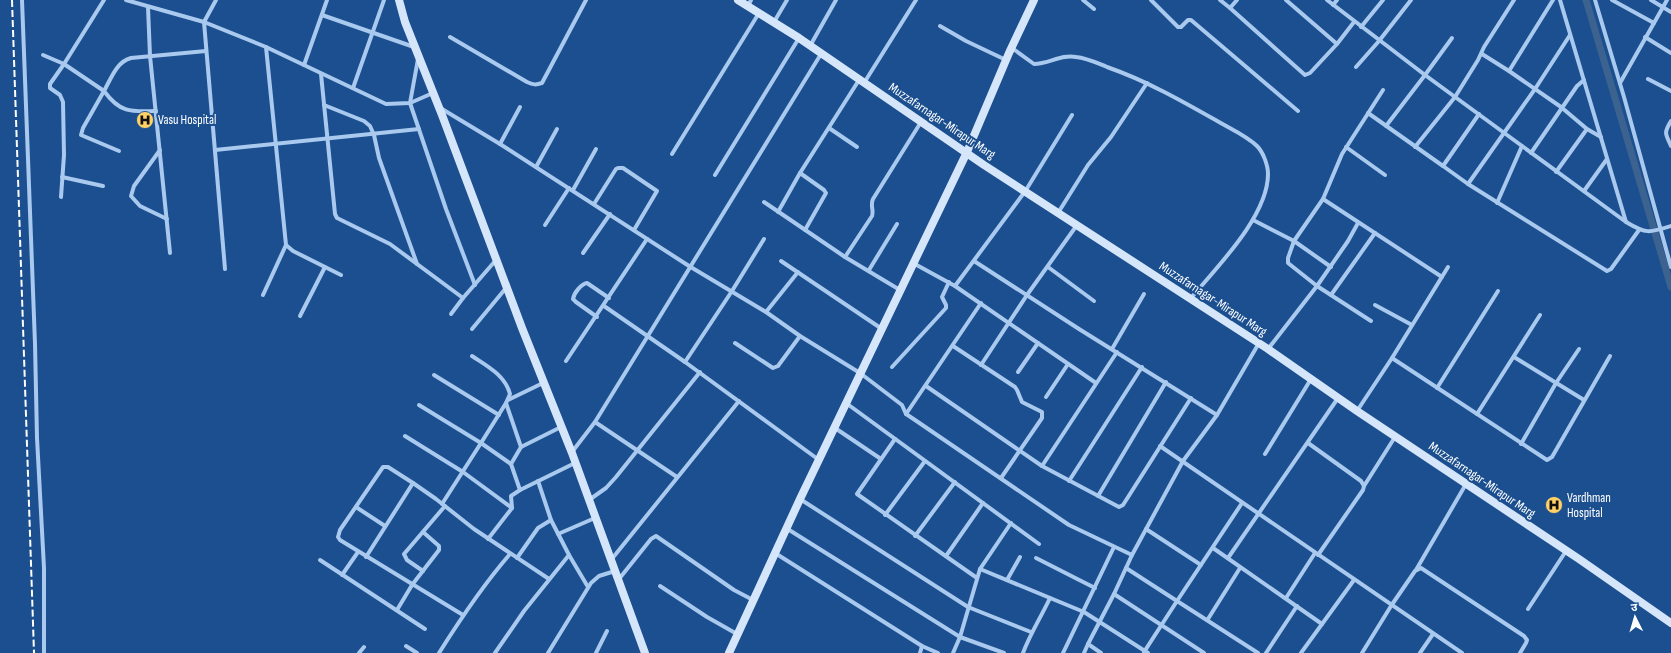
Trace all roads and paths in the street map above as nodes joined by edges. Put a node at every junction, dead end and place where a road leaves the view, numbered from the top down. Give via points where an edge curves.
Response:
1 (22, 0) edge
2 (104, 0) edge
3 (128, 0) edge
4 (216, 0) edge
5 (327, 0) edge
6 (384, 0) edge
7 (399, 0) edge
8 (586, 0) edge
9 (738, 0) edge
10 (786, 0) edge
11 (836, 0) edge
12 (916, 0) edge
13 (1034, 0) edge
14 (1082, 0) edge
15 (1151, 0) edge
16 (1220, 0) edge
17 (1237, 0) edge
18 (1286, 0) edge
19 (1327, 0) edge
20 (1337, 0) edge
21 (1383, 0) edge
22 (1411, 0) edge
23 (1514, 0) edge
24 (1553, 0) edge
25 (1560, 0) edge
26 (1595, 0) edge
27 (1612, 0) edge
28 (1651, 0) edge
29 (1667, 0) edge
30 (749, 3) edge
31 (1333, 5) junction
32 (148, 7) junction
33 (1663, 7) junction
34 (1230, 8) junction
35 (1094, 9) dead end
36 (1671, 12) edge
37 (759, 13) junction
38 (322, 15) junction
39 (204, 22) junction
40 (774, 22) junction
41 (1354, 22) junction
42 (1654, 23) junction
43 (940, 26) dead end
44 (1361, 27) junction
45 (372, 32) junction
46 (1570, 35) junction
47 (450, 37) dead end
48 (1645, 37) junction
49 (799, 38) junction
50 (1452, 38) dead end
51 (1379, 41) junction
52 (1337, 44) junction
53 (810, 46) junction
54 (266, 47) junction
55 (415, 47) junction
56 (1012, 48) junction
57 (206, 51) junction
58 (1671, 53) edge
59 (821, 54) junction
60 (1482, 54) junction
61 (43, 55) dead end
62 (150, 56) junction
63 (419, 56) junction
64 (1006, 60) junction
65 (64, 64) junction
66 (304, 65) junction
67 (1356, 67) dead end
68 (1509, 71) junction
69 (321, 74) junction
70 (1425, 75) junction
71 (1648, 79) dead end
72 (1584, 80) junction
73 (861, 82) junction
74 (1147, 83) junction
75 (1620, 84) junction
76 (353, 88) junction
77 (1535, 89) junction
78 (1383, 90) dead end
79 (104, 91) junction
80 (1671, 91) edge
81 (433, 92) junction
82 (1455, 97) junction
83 (410, 103) junction
84 (324, 105) junction
85 (520, 107) dead end
86 (1561, 107) junction
87 (440, 108) junction
88 (156, 111) junction
89 (1298, 111) dead end
90 (1368, 113) junction
91 (1479, 114) junction
92 (1072, 115) dead end
93 (1671, 121) edge
94 (921, 122) junction
95 (1386, 126) junction
96 (829, 128) junction
97 (419, 129) junction
98 (1586, 129) junction
99 (557, 130) dead end
100 (1504, 134) junction
101 (374, 135) junction
102 (1601, 137) junction
103 (327, 138) junction
104 (276, 144) junction
105 (500, 144) junction
106 (1522, 146) junction
107 (1671, 146) edge
108 (857, 147) dead end
109 (1415, 147) junction
110 (1346, 148) junction
111 (596, 149) dead end
112 (160, 150) junction
113 (215, 150) junction
114 (120, 151) dead end
115 (967, 152) junction
116 (1531, 153) junction
117 (672, 154) dead end
118 (1607, 159) junction
119 (1443, 166) junction
120 (536, 167) junction
121 (1556, 172) junction
122 (800, 174) junction
123 (715, 175) dead end
124 (1385, 175) dead end
125 (62, 177) junction
126 (1468, 184) junction
127 (102, 186) dead end
128 (571, 189) junction
129 (1026, 190) junction
130 (1584, 191) junction
131 (61, 197) dead end
132 (1323, 199) junction
133 (764, 202) dead end
134 (1497, 203) junction
135 (594, 204) junction
136 (778, 212) junction
137 (1058, 213) junction
138 (610, 214) junction
139 (167, 219) junction
140 (1253, 220) junction
141 (1626, 222) junction
142 (1358, 223) junction
143 (897, 224) dead end
144 (544, 225) dead end
145 (1077, 225) junction
146 (1671, 226) edge
147 (634, 230) junction
148 (805, 230) junction
149 (1639, 230) junction
150 (1658, 230) junction
151 (1375, 233) junction
152 (647, 239) junction
153 (764, 239) dead end
154 (1294, 241) junction
155 (286, 245) junction
156 (170, 253) dead end
157 (583, 253) dead end
158 (845, 256) junction
159 (496, 260) junction
160 (782, 261) dead end
161 (974, 261) junction
162 (913, 263) junction
163 (417, 264) junction
164 (689, 266) junction
165 (325, 267) junction
166 (1048, 267) junction
167 (1331, 267) junction
168 (1448, 267) dead end
169 (1671, 267) edge
170 (225, 269) dead end
171 (869, 270) junction
172 (798, 272) junction
173 (341, 275) dead end
174 (1442, 277) junction
175 (949, 282) junction
176 (475, 285) junction
177 (956, 286) junction
178 (1318, 286) junction
179 (506, 288) junction
180 (901, 290) junction
181 (732, 291) junction
182 (1498, 291) dead end
183 (1144, 294) dead end
184 (263, 295) dead end
185 (1027, 295) junction
186 (1331, 295) junction
187 (463, 298) junction
188 (609, 298) junction
189 (1191, 298) junction
190 (1094, 301) dead end
191 (981, 303) junction
192 (1375, 305) dead end
193 (604, 306) junction
194 (766, 312) junction
195 (451, 314) dead end
196 (1540, 315) dead end
197 (300, 316) dead end
198 (597, 317) junction
199 (1372, 321) dead end
200 (1010, 323) junction
201 (1412, 325) junction
202 (472, 329) dead end
203 (883, 329) junction
204 (647, 335) junction
205 (800, 336) junction
206 (1259, 342) junction
207 (735, 343) dead end
208 (1038, 343) junction
209 (953, 346) junction
210 (1579, 348) dead end
211 (1112, 349) junction
212 (1268, 349) junction
213 (1117, 352) junction
214 (472, 356) dead end
215 (1610, 356) dead end
216 (1514, 357) junction
217 (1392, 358) junction
218 (566, 361) dead end
219 (685, 362) junction
220 (1068, 364) junction
221 (982, 365) junction
222 (892, 367) dead end
223 (1142, 367) junction
224 (700, 372) junction
225 (1018, 372) dead end
226 (860, 373) junction
227 (434, 375) dead end
228 (1311, 379) junction
229 (1166, 382) junction
230 (543, 383) junction
231 (1096, 383) junction
232 (1556, 383) junction
233 (926, 386) junction
234 (1437, 388) junction
235 (1046, 398) dead end
236 (1191, 398) junction
237 (1338, 398) junction
238 (1584, 400) junction
239 (507, 401) junction
240 (739, 401) junction
241 (846, 403) junction
242 (419, 405) dead end
243 (1357, 411) junction
244 (906, 414) junction
245 (1478, 414) junction
246 (499, 415) junction
247 (1217, 415) junction
248 (594, 422) junction
249 (561, 427) junction
250 (834, 428) junction
251 (404, 436) dead end
252 (1396, 437) junction
253 (895, 439) junction
254 (481, 443) junction
255 (1308, 443) junction
256 (1521, 444) junction
257 (1160, 446) junction
258 (521, 447) junction
259 (637, 450) junction
260 (1018, 451) junction
261 (572, 453) junction
262 (1265, 454) dead end
263 (881, 459) junction
264 (819, 460) junction
265 (925, 460) junction
266 (1183, 461) junction
267 (575, 463) junction
268 (511, 464) junction
269 (1042, 466) junction
270 (463, 472) junction
271 (677, 477) junction
272 (1001, 478) junction
273 (538, 481) junction
274 (1069, 481) junction
275 (955, 482) junction
276 (412, 483) junction
277 (1466, 484) junction
278 (1364, 486) junction
279 (520, 490) junction
280 (1098, 496) junction
281 (589, 500) junction
282 (800, 500) junction
283 (983, 502) junction
284 (1242, 503) junction
285 (444, 505) junction
286 (356, 507) junction
287 (512, 508) junction
288 (1258, 514) junction
289 (885, 515) junction
290 (595, 518) junction
291 (551, 520) junction
292 (1011, 523) junction
293 (385, 526) junction
294 (786, 528) junction
295 (1146, 529) junction
296 (423, 532) junction
297 (558, 534) junction
298 (915, 536) junction
299 (488, 539) junction
300 (1039, 544) dead end
301 (1114, 547) junction
302 (1212, 548) junction
303 (1567, 551) junction
304 (358, 552) junction
305 (775, 553) junction
306 (510, 554) junction
307 (1132, 554) junction
308 (1316, 554) junction
309 (569, 555) junction
310 (946, 556) junction
311 (366, 557) junction
312 (1020, 557) dead end
313 (518, 558) junction
314 (1036, 558) dead end
315 (1228, 558) junction
316 (320, 560) dead end
317 (610, 560) junction
318 (1201, 565) junction
319 (1126, 568) junction
320 (1240, 568) junction
321 (980, 569) junction
322 (614, 571) junction
323 (1415, 571) junction
324 (423, 572) junction
325 (342, 575) junction
326 (977, 578) junction
327 (549, 579) junction
328 (618, 580) junction
329 (1007, 580) junction
330 (1354, 580) junction
331 (412, 585) junction
332 (660, 586) dead end
333 (588, 587) junction
334 (1095, 588) junction
335 (1114, 594) junction
336 (1050, 598) junction
337 (1286, 598) junction
338 (753, 600) junction
339 (1177, 601) junction
340 (1297, 606) junction
341 (1391, 606) junction
342 (968, 607) junction
343 (1528, 609) dead end
344 (397, 610) junction
345 (1084, 612) junction
346 (463, 615) junction
347 (1208, 619) junction
348 (1100, 621) junction
349 (1671, 623) edge
350 (1322, 624) junction
351 (1161, 625) junction
352 (425, 629) dead end
353 (607, 631) dead end
354 (1031, 632) junction
355 (737, 634) junction
356 (1434, 634) junction
357 (960, 637) junction
358 (1088, 644) junction
359 (406, 646) dead end
360 (922, 646) junction
361 (364, 647) dead end
362 (1251, 651) edge
363 (1146, 652) edge
364 (44, 653) edge
365 (359, 653) edge
366 (417, 653) edge
367 (439, 653) edge
368 (495, 653) edge
369 (548, 653) edge
370 (596, 653) edge
371 (645, 653) edge
372 (729, 653) edge
373 (920, 653) edge
374 (938, 653) edge
375 (953, 653) edge
376 (1004, 653) edge
377 (1023, 653) edge
378 (1063, 653) edge
379 (1084, 653) edge
380 (1101, 653) edge
381 (1204, 653) edge
382 (1258, 653) edge
383 (1266, 653) edge
384 (1301, 653) edge
385 (1362, 653) edge
386 (1420, 653) edge
387 (1461, 653) edge
388 (1520, 653) edge

1 - 364 street via 35,344 36,438 44,568
2 - 65 street
3 - 32 street
4 - 39 street
5 - 38 street
6 - 45 street
7 - 55 main road
8 - 47 street via 542,83 538,85 527,82
9 - 30 main road, Muzzafarnagar-Mirapur Marg
10 - 40 street
11 - 53 street
12 - 73 street
13 - 56 main road
14 - 35 street
15 - 89 street via 1178,27 1181,28 1191,20
16 - 34 street
17 - 34 street
18 - 52 street
19 - 31 street
20 - 31 street
21 - 44 street
22 - 51 street
23 - 60 street
24 - 68 street
25 - 46 street
26 - 75 street
27 - 42 street
28 - 33 street
29 - 33 street
30 - 37 main road, Muzzafarnagar-Mirapur Marg
31 - 41 street
32 - 39 street
32 - 62 street
33 - 36 street
33 - 42 street
34 - 52 street via 1305,75 1310,74
37 - 40 main road, Muzzafarnagar-Mirapur Marg
37 - 117 street
38 - 45 street
38 - 66 street
39 - 54 street
39 - 57 street
40 - 49 main road, Muzzafarnagar-Mirapur Marg
41 - 44 street
41 - 52 street
42 - 48 street
43 - 64 street
44 - 51 street
45 - 55 street
45 - 76 street
46 - 72 street
46 - 77 street
48 - 58 street
48 - 75 street
49 - 53 main road, Muzzafarnagar-Mirapur Marg
49 - 123 street
50 - 70 street
51 - 67 street
51 - 70 street
53 - 59 main road, Muzzafarnagar-Mirapur Marg
54 - 66 street
54 - 104 street
55 - 63 main road
56 - 64 main road
56 - 74 street via 1034,64 1074,56 1118,70
57 - 62 street
57 - 113 street
59 - 73 main road, Muzzafarnagar-Mirapur Marg
59 - 164 street
60 - 68 street
60 - 82 street
61 - 65 street
62 - 79 street via 131,58 122,62
62 - 88 street
63 - 81 main road
63 - 83 street
64 - 115 main road
65 - 79 street
65 - 125 street via 50,85 63,102
66 - 69 street
68 - 77 street
69 - 76 street
69 - 84 street
70 - 82 street
70 - 95 street
71 - 80 street
72 - 86 street
72 - 102 street
73 - 94 main road, Muzzafarnagar-Mirapur Marg
73 - 96 street
74 - 137 street via 1118,127 1088,165
74 - 140 street via 1184,101 1257,146 1263,157 1267,177
75 - 150 street
76 - 83 street via 386,104
77 - 86 street
77 - 100 street
78 - 90 street
79 - 88 street via 124,110
79 - 114 street via 83,128 82,135
81 - 83 street
81 - 87 main road
82 - 91 street
82 - 109 street
83 - 97 street
84 - 101 street via 366,123
84 - 103 street
85 - 105 street
86 - 98 street
86 - 116 street
87 - 105 street
87 - 159 main road
88 - 112 street
90 - 95 street
90 - 110 street
91 - 100 street
91 - 119 street
92 - 129 street
93 - 107 street via 1666,134
94 - 115 main road, Muzzafarnagar-Mirapur Marg
94 - 158 street via 873,199 872,216
95 - 109 street
96 - 108 street
96 - 122 street
97 - 101 street
97 - 176 street
98 - 102 street
98 - 121 street
99 - 120 street
100 - 106 street
100 - 126 street
101 - 103 street
101 - 163 street via 379,158
102 - 118 street
103 - 104 street
103 - 163 street via 337,218 380,238
104 - 113 street
104 - 155 street
105 - 120 street
106 - 116 street
106 - 134 street
109 - 119 street
110 - 124 street
110 - 132 street
111 - 128 street
112 - 139 street
112 - 139 street via 134,186 131,196 140,206
113 - 170 street
115 - 129 main road, Muzzafarnagar-Mirapur Marg
115 - 162 main road
116 - 121 street
118 - 130 street
118 - 141 street
119 - 126 street
120 - 128 street
121 - 130 street
122 - 136 street
122 - 148 street via 826,193
125 - 127 street
125 - 131 street
126 - 134 street
128 - 135 street
128 - 144 street
129 - 137 main road, Muzzafarnagar-Mirapur Marg
129 - 161 street
130 - 141 street
132 - 142 street
132 - 154 street
133 - 136 street
134 - 149 street via 1607,271
135 - 138 street
135 - 147 street via 616,169 623,168 656,191
136 - 148 street
137 - 145 main road, Muzzafarnagar-Mirapur Marg
138 - 147 street
138 - 157 street
139 - 156 street
140 - 154 street
140 - 189 street
141 - 149 street
142 - 151 street
142 - 167 street
143 - 171 street
145 - 166 street
145 - 189 main road, Muzzafarnagar-Mirapur Marg
146 - 150 street
147 - 152 street
148 - 158 street
149 - 150 street
150 - 169 street
151 - 174 street
151 - 186 street
152 - 164 street
152 - 188 street
153 - 181 street
154 - 167 street
154 - 178 street via 1288,263
155 - 165 street
155 - 184 street
158 - 171 street
159 - 176 street
159 - 179 main road
160 - 172 street
161 - 177 street
161 - 185 street
162 - 175 street
162 - 180 main road
163 - 187 street
164 - 181 street
164 - 204 street
165 - 173 street
165 - 197 street
166 - 185 street
166 - 190 street
167 - 178 street
168 - 174 street
171 - 180 street
172 - 194 street
172 - 203 street
174 - 201 street
175 - 177 street
175 - 222 street via 942,297 946,308
176 - 187 street
177 - 191 street
178 - 186 street
178 - 212 street
179 - 202 street
179 - 230 main road
180 - 203 main road
181 - 194 street
181 - 219 street
182 - 234 street
183 - 211 street
185 - 200 street
185 - 211 street
186 - 199 street
187 - 195 street
188 - 193 street
188 - 198 street via 587,283 582,284 574,294 573,299
189 - 206 main road, Muzzafarnagar-Mirapur Marg
191 - 200 street
191 - 209 street
192 - 201 street
193 - 198 street
193 - 204 street
194 - 205 street
196 - 216 street
198 - 218 street
200 - 208 street
200 - 221 street
201 - 217 street
203 - 226 main road
204 - 219 street
204 - 248 street
205 - 207 street via 778,366 773,368
205 - 226 street
206 - 212 main road, Muzzafarnagar-Mirapur Marg
206 - 247 street
208 - 220 street
208 - 225 street
209 - 221 street
209 - 233 street
210 - 232 street
211 - 213 street
212 - 228 main road, Muzzafarnagar-Mirapur Marg
213 - 223 street
213 - 231 street
214 - 239 street via 502,378 510,391
215 - 238 street
216 - 232 street
216 - 245 street
217 - 234 street
217 - 243 street
219 - 224 street
220 - 231 street
220 - 235 street
221 - 260 street via 1015,387 1022,402 1042,412 1042,418
223 - 229 street
223 - 274 street
224 - 240 street
224 - 259 street
226 - 241 main road
226 - 244 street via 902,405
227 - 246 street
228 - 237 main road, Muzzafarnagar-Mirapur Marg
228 - 262 street
229 - 236 street
229 - 280 street
230 - 239 street
230 - 249 main road
231 - 269 street
232 - 238 street
232 - 256 street
233 - 244 street
233 - 260 street
234 - 245 street
236 - 247 street
236 - 257 street
237 - 243 main road, Muzzafarnagar-Mirapur Marg
237 - 255 street
238 - 256 street via 1552,457 1544,459
239 - 246 street
239 - 258 street
240 - 264 street
240 - 271 street
241 - 250 main road
241 - 253 street
242 - 254 street
243 - 252 main road, Muzzafarnagar-Mirapur Marg
244 - 272 street
245 - 256 street
246 - 254 street
247 - 266 street
248 - 259 street
248 - 261 street
249 - 258 street
249 - 261 main road
250 - 263 street
250 - 264 main road
251 - 270 street
252 - 277 main road, Muzzafarnagar-Mirapur Marg
252 - 278 street
253 - 263 street
253 - 265 street
254 - 268 street
254 - 270 street
255 - 278 street via 1361,481
255 - 288 street
257 - 266 street
257 - 280 street via 1123,505 1119,507
258 - 268 street
259 - 271 street
259 - 281 street via 612,482
260 - 269 street
260 - 272 street
261 - 267 main road
263 - 289 street via 857,494
264 - 282 main road
265 - 275 street
265 - 289 street
266 - 284 street
266 - 295 street
267 - 273 street
267 - 281 main road
268 - 279 street
269 - 274 street
270 - 285 street
270 - 287 street
271 - 317 street
272 - 301 street via 1069,525
273 - 279 street
273 - 291 street
274 - 280 street
275 - 283 street
275 - 298 street
276 - 285 street
276 - 286 street via 388,467 383,467
276 - 293 street
277 - 303 main road, Muzzafarnagar-Mirapur Marg
277 - 323 street
278 - 308 street
279 - 287 street via 511,496
281 - 290 main road
282 - 294 main road
282 - 342 street
283 - 292 street
283 - 310 street
284 - 288 street
284 - 302 street
285 - 296 street
285 - 299 street
286 - 293 street
286 - 304 street via 338,537
287 - 299 street
288 - 308 street
288 - 315 street
289 - 298 street
290 - 297 street
290 - 317 main road
291 - 297 street
291 - 313 street via 538,528
292 - 300 street
292 - 321 street
293 - 311 street
294 - 305 main road
294 - 357 street
295 - 307 street
295 - 318 street
296 - 324 street via 440,548
296 - 324 street via 404,554 406,560
297 - 309 street
298 - 310 street
299 - 306 street
301 - 307 street
301 - 334 street
302 - 315 street
302 - 318 street
303 - 343 street
303 - 349 main road, Muzzafarnagar-Mirapur Marg
304 - 311 street
304 - 325 street
305 - 338 main road
305 - 360 street
306 - 313 street
306 - 346 street via 486,581
307 - 319 street
308 - 330 street
308 - 337 street
309 - 327 street
309 - 333 street
310 - 326 street
311 - 331 street
312 - 329 street
313 - 327 street
314 - 334 street
315 - 320 street
316 - 325 street
317 - 322 main road
318 - 339 street
319 - 335 street
319 - 339 street
320 - 337 street
320 - 347 street
321 - 326 street
321 - 329 street
322 - 328 main road
322 - 333 street via 599,576
323 - 341 street
323 - 388 street via 1418,568 1424,570 1524,636 1527,640
324 - 331 street
325 - 344 street
326 - 342 street
327 - 368 street
328 - 338 street via 656,536 734,590
328 - 371 main road
329 - 336 street
330 - 341 street
330 - 350 street
331 - 344 street
331 - 346 street
332 - 355 street
333 - 369 street
334 - 345 street
335 - 348 street
335 - 351 street
336 - 345 street
336 - 354 street
337 - 340 street
338 - 355 main road
339 - 347 street
339 - 351 street
340 - 350 street
340 - 383 street
341 - 356 street
341 - 385 street
342 - 354 street
342 - 357 street
344 - 352 street
345 - 348 street
345 - 378 street
346 - 367 street
347 - 362 street
348 - 358 street
348 - 363 street
350 - 384 street
351 - 363 street
351 - 381 street
353 - 370 street
354 - 377 street
355 - 372 main road
356 - 386 street
356 - 387 street
357 - 375 street
357 - 376 street
358 - 379 street
358 - 380 street
359 - 366 street
360 - 373 street
360 - 374 street
361 - 365 street
362 - 382 street

